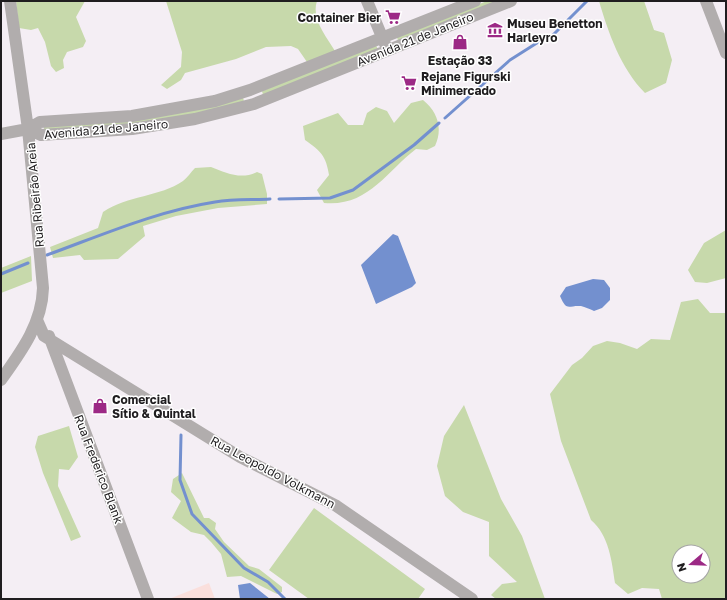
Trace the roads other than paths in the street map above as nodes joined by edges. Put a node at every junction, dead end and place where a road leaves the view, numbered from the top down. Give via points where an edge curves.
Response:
1 (10, 1) edge
2 (367, 1) edge
3 (475, 1) edge
4 (511, 1) edge
5 (706, 1) edge
6 (382, 38) junction
7 (387, 51) junction
8 (726, 53) edge
9 (250, 90) junction
10 (254, 104) junction
11 (28, 129) junction
12 (1, 134) edge
13 (39, 316) junction
14 (50, 338) junction
15 (1, 380) edge
16 (148, 599) edge
17 (472, 599) edge

1 - 11 street, Rua Ribeirão Areia
2 - 6 street
3 - 6 street, Avenida 21 de Janeiro
4 - 7 street, Avenida 21 de Janeiro
5 - 8 street
6 - 7 street
6 - 9 street, Avenida 21 de Janeiro
7 - 10 street, Avenida 21 de Janeiro
9 - 10 street
9 - 11 street, Avenida 21 de Janeiro via 173,110 132,116 40,122
10 - 11 street, Avenida 21 de Janeiro via 195,119 132,129 41,135
11 - 12 street
11 - 13 street, Rua Ribeirão Areia via 43,288
13 - 14 street
13 - 15 street, Rua Ribeirão Areia via 24,348
14 - 16 street, Rua Frederico Blank
14 - 17 street, Rua Leopoldo Volkmann via 240,457 335,505

